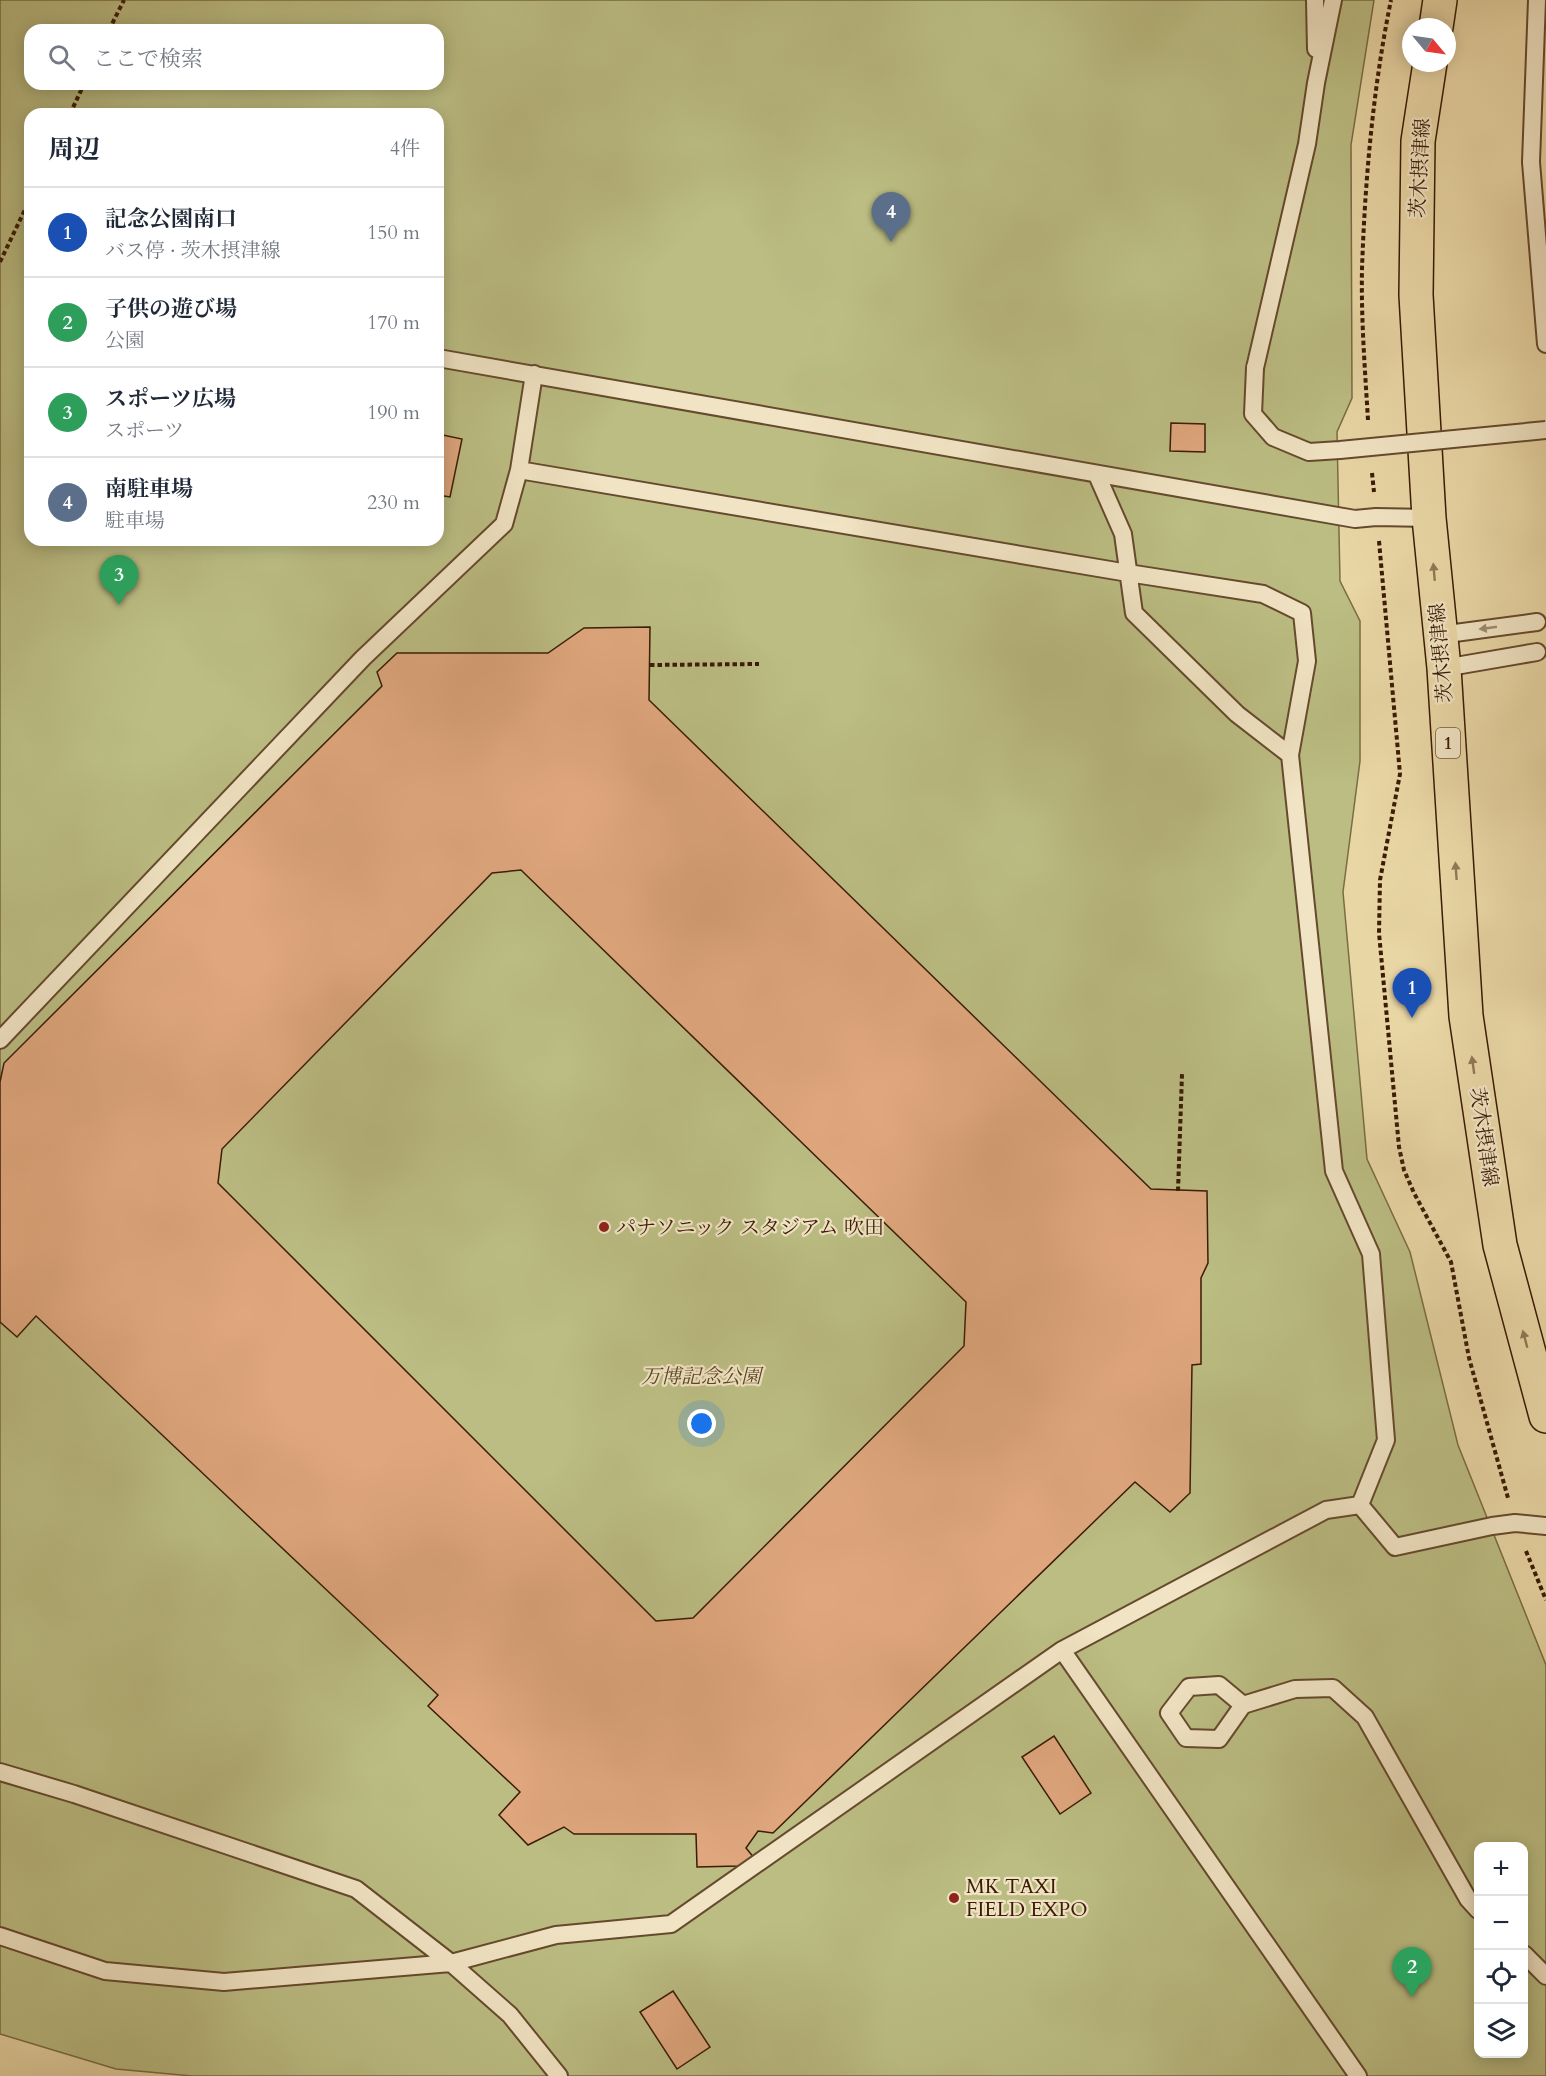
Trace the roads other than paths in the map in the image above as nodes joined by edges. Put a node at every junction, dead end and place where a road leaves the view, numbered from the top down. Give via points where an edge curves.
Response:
1 (1315, 0) edge
2 (1333, 0) edge
3 (1440, 0) edge
4 (1538, 0) edge
5 (1437, 18) edge
6 (1429, 72) edge
7 (1316, 83) junction
8 (1546, 344) edge
9 (444, 359) edge
10 (534, 374) junction
11 (1546, 430) edge
12 (519, 470) junction
13 (1097, 475) junction
14 (1429, 518) junction
15 (1128, 573) junction
16 (1537, 622) dead end
17 (1440, 635) junction
18 (1537, 652) dead end
19 (1444, 668) junction
20 (1290, 755) junction
21 (0, 1040) edge
22 (1546, 1416) edge
23 (1360, 1505) junction
24 (1546, 1526) edge
25 (1062, 1650) junction
26 (1243, 1705) dead end
27 (0, 1772) edge
28 (1474, 1905) edge
29 (0, 1936) edge
30 (1528, 1958) edge
31 (451, 1963) junction
32 (1546, 1976) edge
33 (559, 2076) edge
34 (1358, 2076) edge

1 - 7 lane
2 - 7 lane
3 - 5 main road
4 - 8 lane via 1531,162
6 - 14 main road, 茨木摂津線 / 1 via 1418,141 1416,295
7 - 11 lane, bridge via 1307,144 1255,368 1253,414 1273,437 1309,452
9 - 10 lane
10 - 12 lane
10 - 13 lane
12 - 15 lane
12 - 21 lane via 504,524 363,658
13 - 14 lane via 1355,519
13 - 15 lane via 1123,534
17 -> 14 main road, 茨木摂津線 / 1
15 - 20 lane via 1134,613 1237,714
15 - 20 lane via 1263,594 1302,613 1307,661
16 -> 17 lane
17 - 19 main road, 茨木摂津線 / 1
18 - 19 lane
22 -> 19 main road, 茨木摂津線 / 1 via 1500,1245 1466,1016
20 - 23 lane via 1334,1172 1371,1254 1386,1440
23 - 24 lane via 1395,1547 1492,1526
23 - 25 lane via 1326,1510
25 - 31 lane via 671,1924 556,1935
25 - 34 lane
26 - 28 lane via 1295,1689 1334,1688 1365,1717
27 - 31 lane via 356,1889
29 - 31 lane via 105,1971 224,1982
30 - 32 lane
31 - 33 lane via 510,2015

